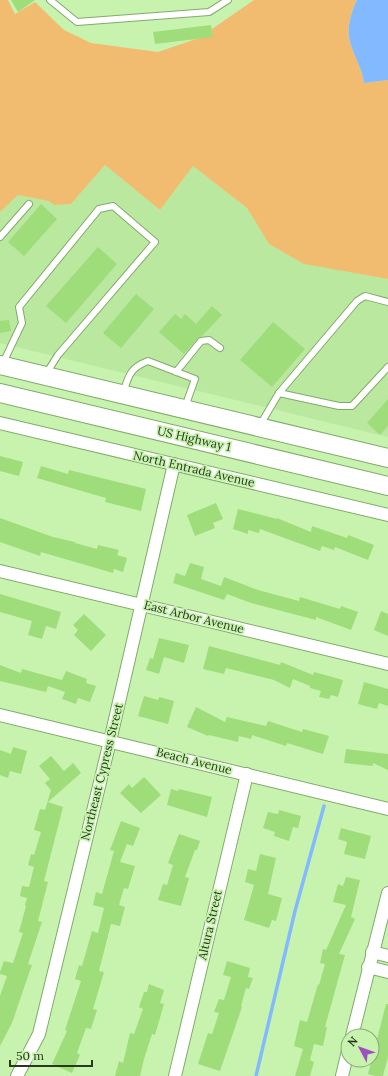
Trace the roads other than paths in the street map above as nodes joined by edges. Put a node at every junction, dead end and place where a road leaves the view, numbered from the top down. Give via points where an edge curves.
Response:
1 (50, 0) edge
2 (228, 0) edge
3 (29, 204) dead end
4 (0, 237) edge
5 (388, 302) edge
6 (220, 348) dead end
7 (1, 365) edge
8 (388, 367) edge
9 (176, 372) junction
10 (45, 376) junction
11 (279, 392) junction
12 (0, 393) edge
13 (123, 394) junction
14 (184, 409) junction
15 (0, 423) edge
16 (260, 427) junction
17 (312, 439) junction
18 (214, 444) junction
19 (260, 455) junction
20 (387, 456) edge
21 (174, 464) junction
22 (388, 486) edge
23 (388, 515) edge
24 (0, 571) edge
25 (142, 605) junction
26 (388, 664) edge
27 (0, 715) edge
28 (110, 741) junction
29 (247, 774) junction
30 (388, 809) edge
31 (388, 893) edge
32 (372, 952) junction
33 (388, 956) edge
34 (368, 967) junction
35 (388, 972) edge
36 (354, 1028) edge
37 (17, 1076) edge
38 (175, 1076) edge

1 - 2 lane via 77,22 209,12
3 - 4 lane
5 - 11 lane via 365,296 357,301
6 - 9 lane via 209,340 201,341
7 - 10 main road
7 - 10 lane via 22,323 19,307 99,209 113,206 155,242 58,355
8 - 11 lane via 352,406 339,406
9 - 13 lane via 148,361 131,372
9 - 14 lane via 195,380
10 - 13 main road
11 - 16 lane
12 - 18 main road, US Highway 1
13 - 14 main road
14 - 16 main road
15 - 21 street, North Entrada Avenue
16 - 17 main road
16 - 18 main road via 248,438
17 - 19 main road via 274,446
17 - 20 main road
18 - 19 main road, US Highway 1
19 - 22 main road, US Highway 1
21 - 23 street, North Entrada Avenue
21 - 25 street, Northeast Cypress Street
24 - 25 street, East Arbor Avenue
25 - 26 street, East Arbor Avenue
25 - 28 street, Northeast Cypress Street
27 - 28 street, Beach Avenue
28 - 29 street, Beach Avenue
28 - 37 street, Northeast Cypress Street via 39,1034
29 - 30 street, Beach Avenue
29 - 38 street, Altura Street
31 - 32 street
32 - 33 street
32 - 34 street
34 - 35 street
34 - 36 street

